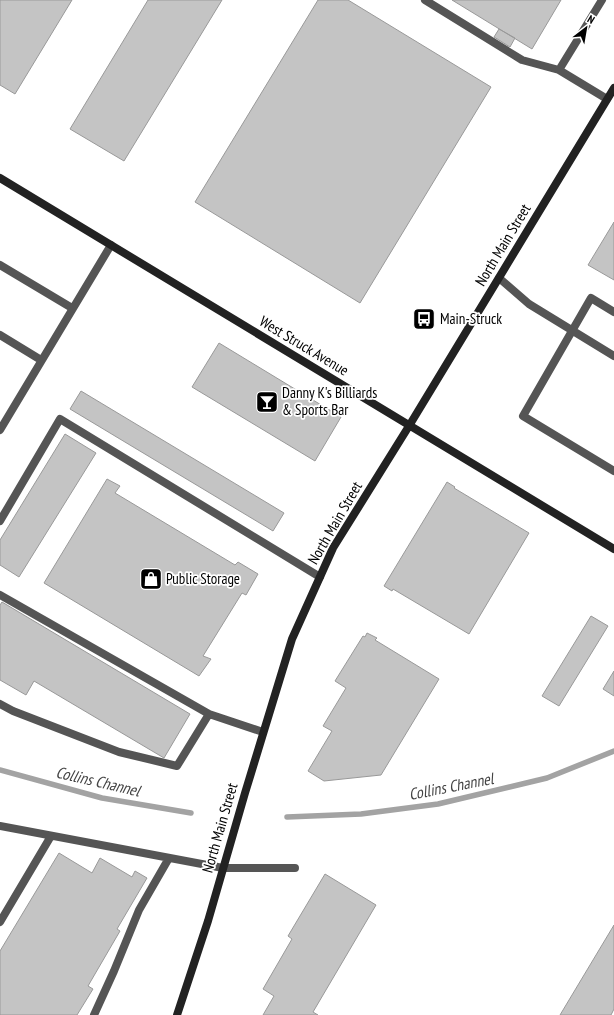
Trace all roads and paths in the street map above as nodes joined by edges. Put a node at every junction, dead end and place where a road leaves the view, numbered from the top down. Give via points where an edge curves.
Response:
1 (425, 0) edge
2 (602, 0) edge
3 (559, 70) junction
4 (614, 88) edge
5 (607, 99) junction
6 (0, 178) edge
7 (111, 245) junction
8 (0, 265) edge
9 (499, 278) junction
10 (72, 308) junction
11 (614, 312) edge
12 (572, 330) junction
13 (0, 335) edge
14 (614, 356) edge
15 (41, 360) junction
16 (409, 426) junction
17 (0, 430) edge
18 (614, 470) edge
19 (0, 521) edge
20 (614, 549) edge
21 (320, 577) junction
22 (0, 594) edge
23 (0, 704) edge
24 (210, 714) junction
25 (263, 732) junction
26 (0, 826) edge
27 (51, 836) junction
28 (169, 858) junction
29 (223, 868) junction
30 (295, 868) dead end
31 (0, 922) edge
32 (94, 1015) edge
33 (177, 1015) edge

1 - 3 lane via 522,60
2 - 3 lane
3 - 5 lane
4 - 5 main road, North Main Street
5 - 9 main road, North Main Street
6 - 7 main road, West Struck Avenue
7 - 10 lane
7 - 16 main road, West Struck Avenue
8 - 10 lane
9 - 12 lane via 529,304
9 - 16 main road, North Main Street
10 - 15 lane
11 - 12 lane via 591,298
12 - 14 lane
12 - 18 lane via 522,416
13 - 15 lane
15 - 17 lane
16 - 20 main road, West Struck Avenue
16 - 21 main road, North Main Street via 333,548
19 - 21 lane via 60,418
21 - 25 main road, North Main Street via 292,639
22 - 24 lane
23 - 24 lane via 119,752 178,766
24 - 25 lane
25 - 29 main road, North Main Street
26 - 27 lane
27 - 28 lane
27 - 31 lane
28 - 29 lane
28 - 32 lane via 139,910
29 - 30 lane
29 - 33 main road, North Main Street

